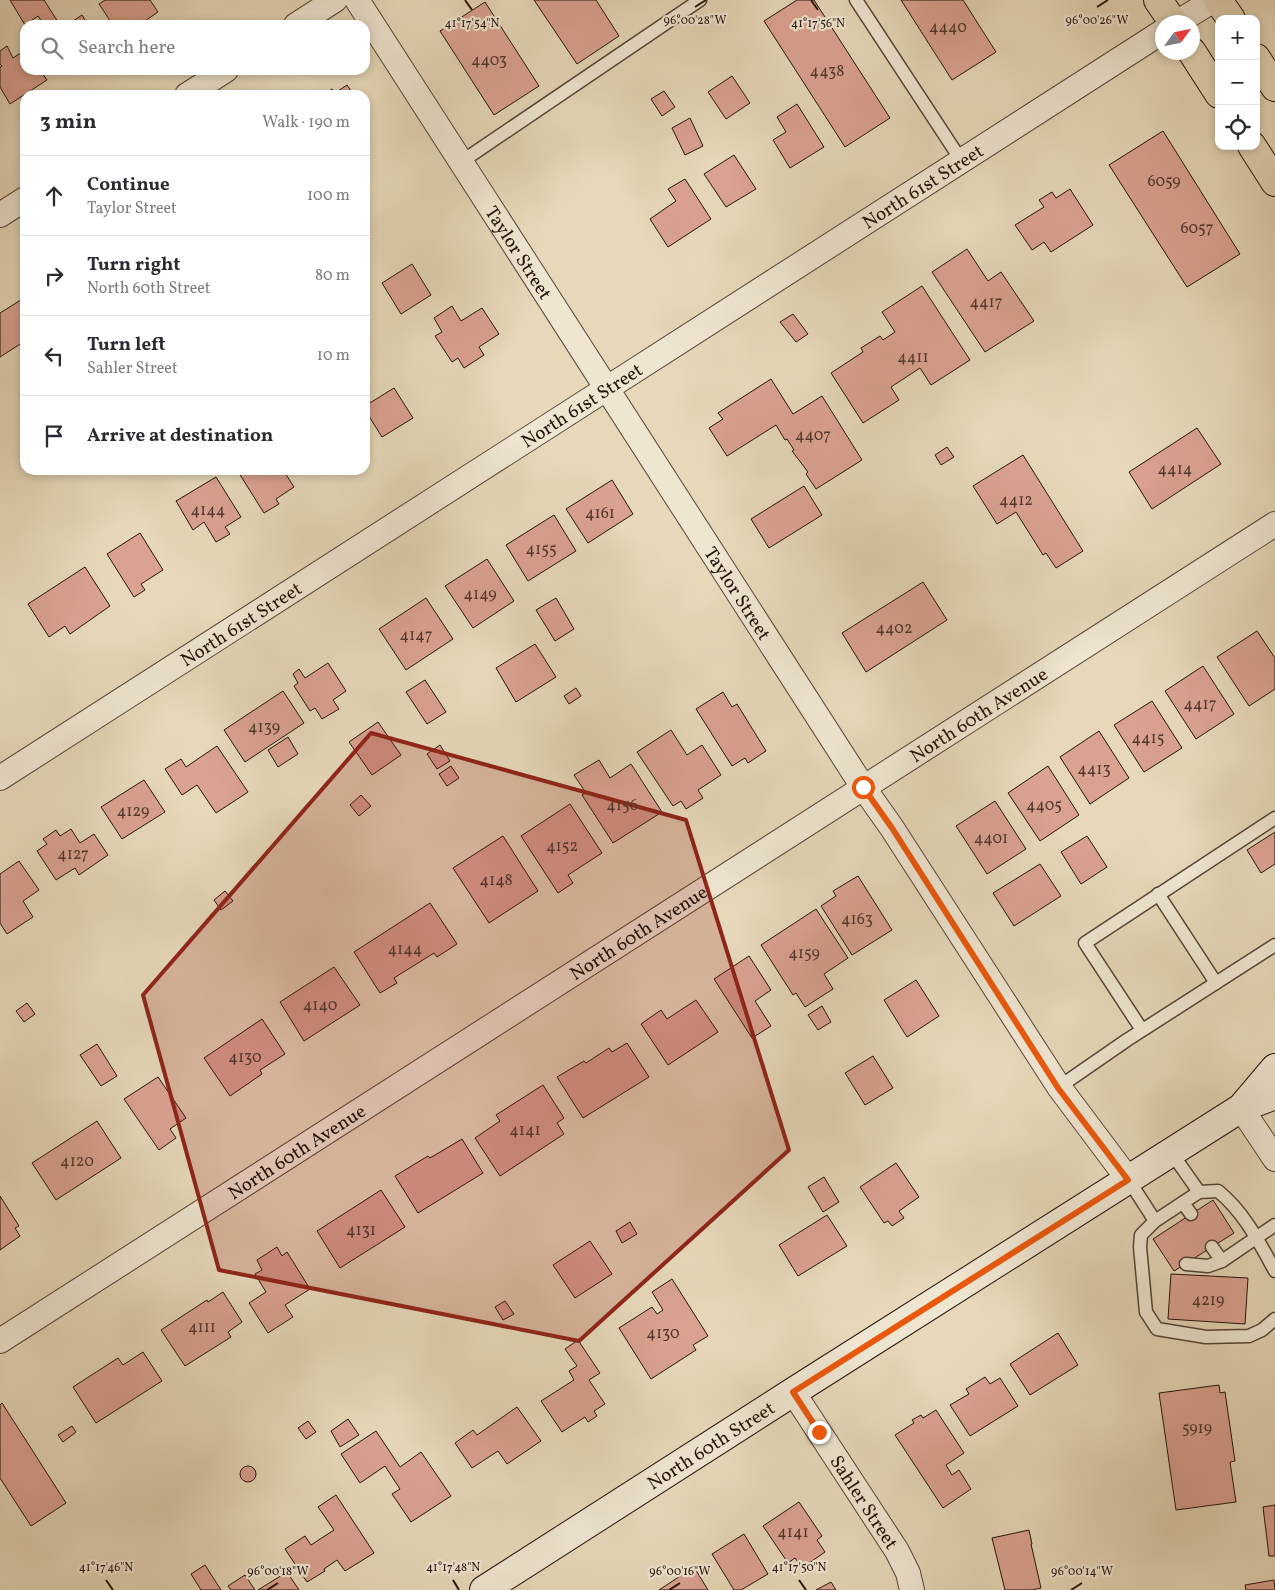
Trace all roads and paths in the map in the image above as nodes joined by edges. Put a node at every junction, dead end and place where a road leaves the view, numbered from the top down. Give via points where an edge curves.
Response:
1 (335, 0) edge
2 (357, 0) edge
3 (700, 0) edge
4 (856, 0) edge
5 (1158, 0) edge
6 (1214, 0) edge
7 (1218, 0) edge
8 (1168, 15) edge
9 (1189, 15) edge
10 (1228, 15) edge
11 (304, 20) edge
12 (370, 20) edge
13 (370, 20) edge
14 (1155, 36) edge
15 (1197, 60) edge
16 (1257, 60) edge
17 (218, 75) edge
18 (1275, 87) edge
19 (1215, 88) edge
20 (195, 90) edge
21 (1255, 150) edge
22 (961, 160) junction
23 (461, 162) junction
24 (1275, 182) edge
25 (20, 202) edge
26 (0, 215) edge
27 (606, 389) junction
28 (1275, 524) edge
29 (0, 778) edge
30 (863, 787) junction
31 (1275, 818) edge
32 (1158, 894) junction
33 (1275, 945) edge
34 (1216, 983) junction
35 (1142, 1030) junction
36 (1275, 1068) edge
37 (1058, 1088) junction
38 (1275, 1095) edge
39 (1241, 1108) junction
40 (1171, 1152) junction
41 (1275, 1159) edge
42 (1128, 1180) junction
43 (1199, 1192) junction
44 (1183, 1203) junction
45 (1191, 1214) dead end
46 (1155, 1221) junction
47 (1275, 1225) edge
48 (1257, 1238) junction
49 (1212, 1246) dead end
50 (1222, 1261) junction
51 (1186, 1264) dead end
52 (1275, 1271) edge
53 (1275, 1319) edge
54 (0, 1340) edge
55 (793, 1392) junction
56 (484, 1590) edge
57 (912, 1590) edge

1 - 11 street
2 - 13 street, Taylor Street
3 - 23 lane
4 - 22 lane
5 - 8 main road
6 - 9 street
7 - 10 main road
12 - 23 street, Taylor Street
14 - 22 street, North 61st Street
15 - 19 main road
16 - 18 main road
17 - 20 street
21 - 24 main road
22 - 27 street, North 61st Street
23 - 27 street, Taylor Street
25 - 26 street
27 - 29 street, North 61st Street
27 - 30 street, Taylor Street
28 - 30 street, North 60th Avenue
30 - 37 street, Taylor Street
30 - 54 street, North 60th Avenue
31 - 32 lane
32 - 34 lane
32 - 35 lane via 1085,943
33 - 34 lane
34 - 35 lane
35 - 37 lane
36 - 39 main road, North 60th Street
37 - 42 street, Taylor Street
38 - 39 main road, North 60th Street
39 - 40 main road, North 60th Street
39 - 41 street
40 - 42 main road, North 60th Street
40 - 43 lane
42 - 46 lane
42 - 55 main road, North 60th Street
43 - 44 lane
43 - 48 lane via 1218,1191 1232,1202
44 - 45 lane
44 - 46 lane
46 - 53 lane via 1141,1235 1140,1247 1146,1312 1157,1329 1206,1337 1249,1336
47 - 48 lane
48 - 50 lane
48 - 52 lane
49 - 50 lane
50 - 51 lane via 1208,1266
55 - 56 main road, North 60th Street
55 - 57 street, Sahler Street via 897,1552 908,1573

